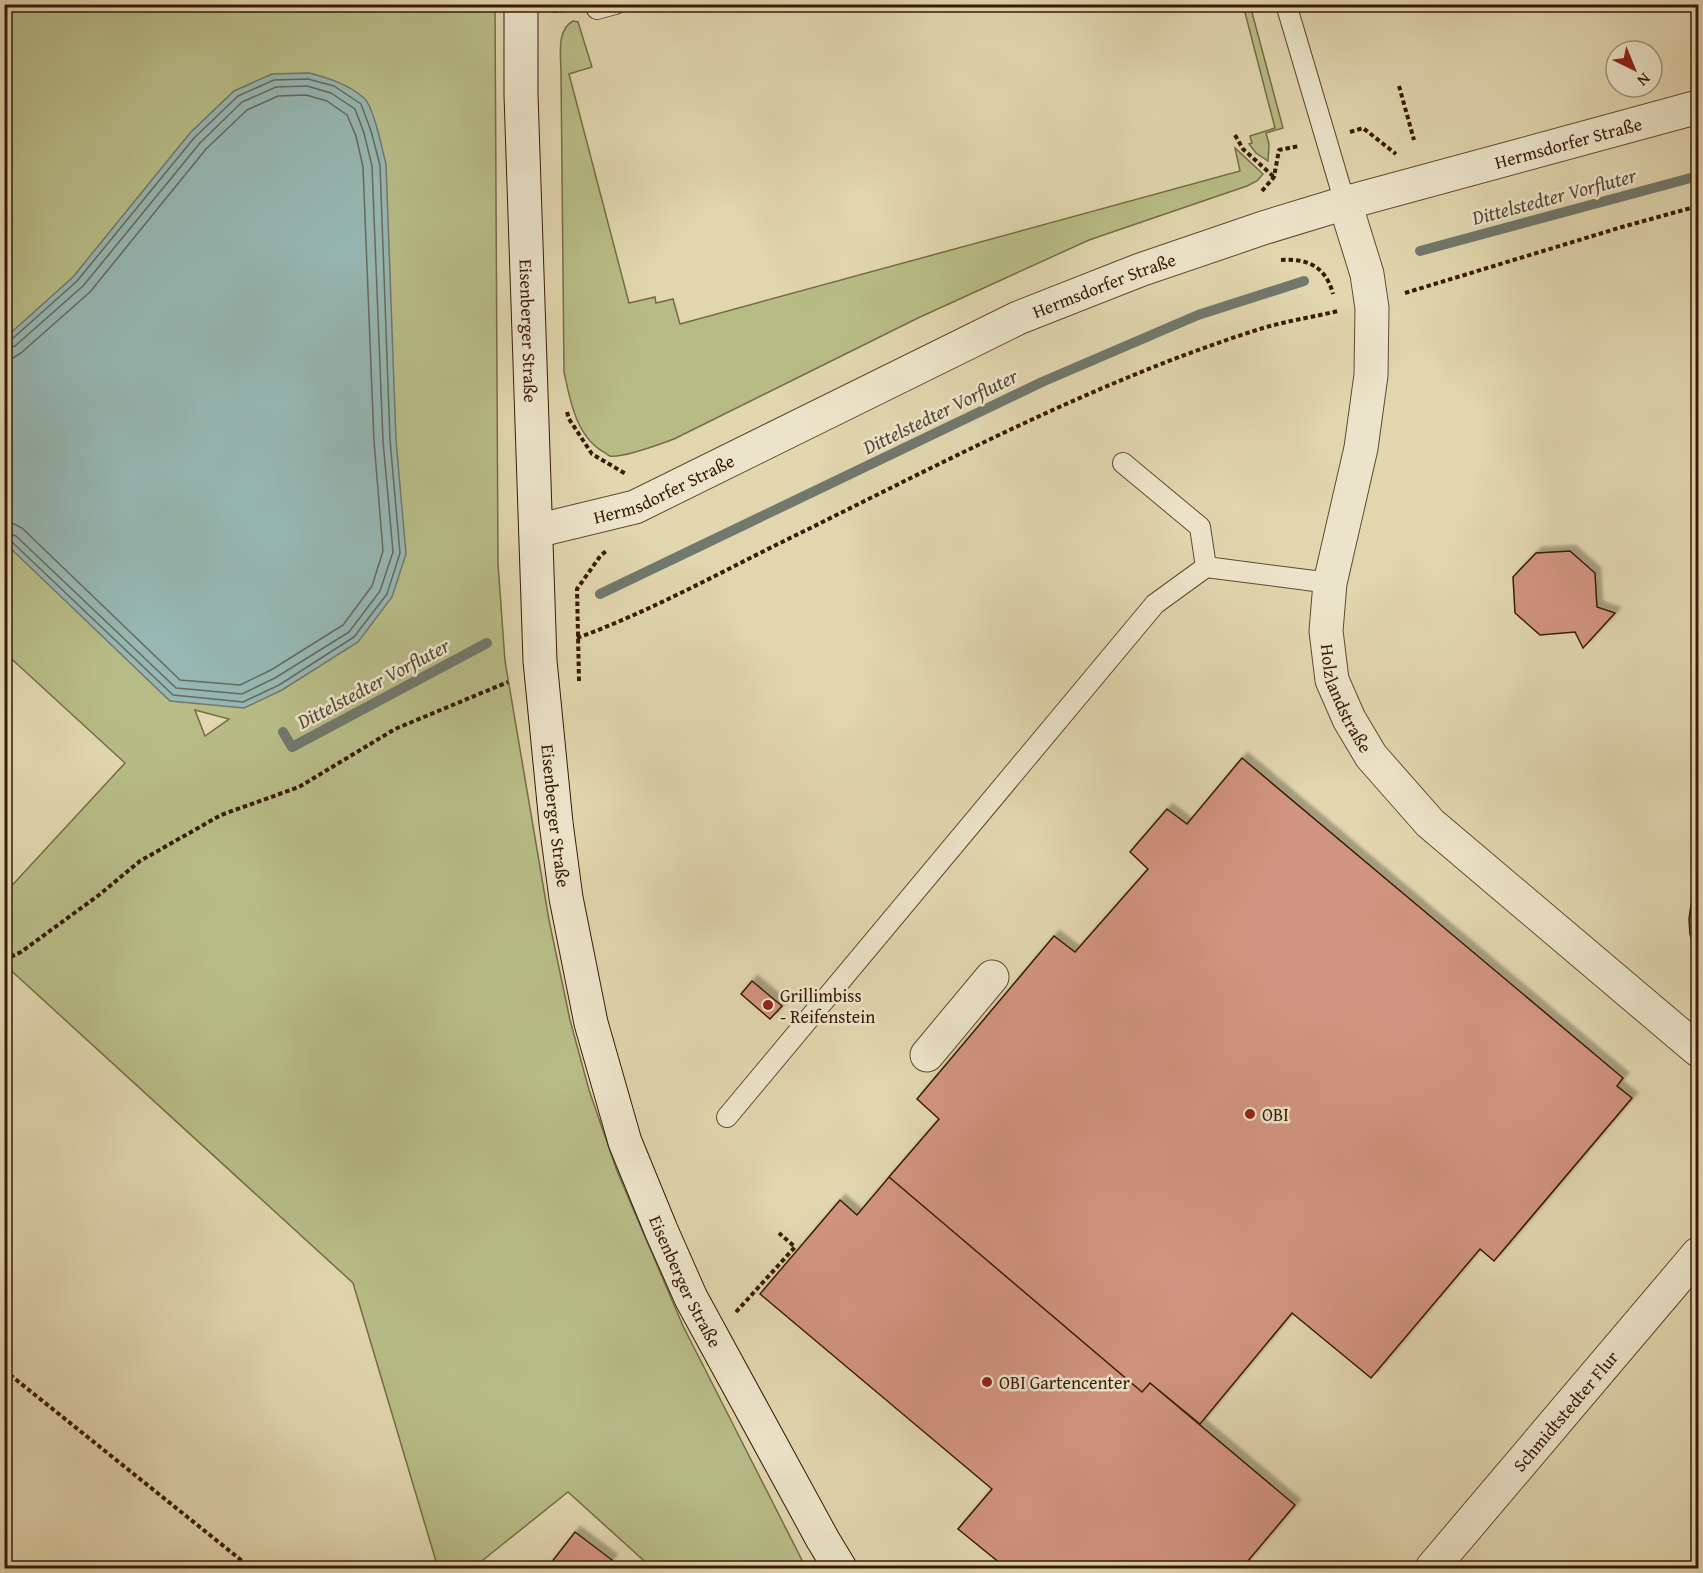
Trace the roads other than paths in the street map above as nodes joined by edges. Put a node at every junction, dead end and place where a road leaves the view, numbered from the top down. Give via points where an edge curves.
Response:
1 (521, 4) edge
2 (1286, 4) edge
3 (1698, 107) edge
4 (1345, 203) junction
5 (1123, 463) dead end
6 (536, 531) junction
7 (1206, 567) junction
8 (1330, 583) junction
9 (992, 977) dead end
10 (1698, 1050) edge
11 (927, 1055) dead end
12 (727, 1117) dead end
13 (1698, 1254) edge
14 (840, 1569) edge
15 (1432, 1569) edge

1 - 6 street, Eisenberger Straße
2 - 4 lane
3 - 4 street, Hermsdorfer Straße
4 - 6 street, Hermsdorfer Straße via 1258,213 1140,270 1018,318 635,507
4 - 8 street, Holzlandstraße via 1367,274 1372,308 1371,375 1361,448
5 - 7 lane via 1200,527
6 - 14 street, Eisenberger Straße via 541,673 566,898 591,1023 625,1142 691,1298
7 - 8 lane
7 - 12 lane via 1155,604
8 - 10 street, Holzlandstraße via 1326,631 1332,680 1371,756 1430,823
9 - 11 street
13 - 15 street, Schmidtstedter Flur

